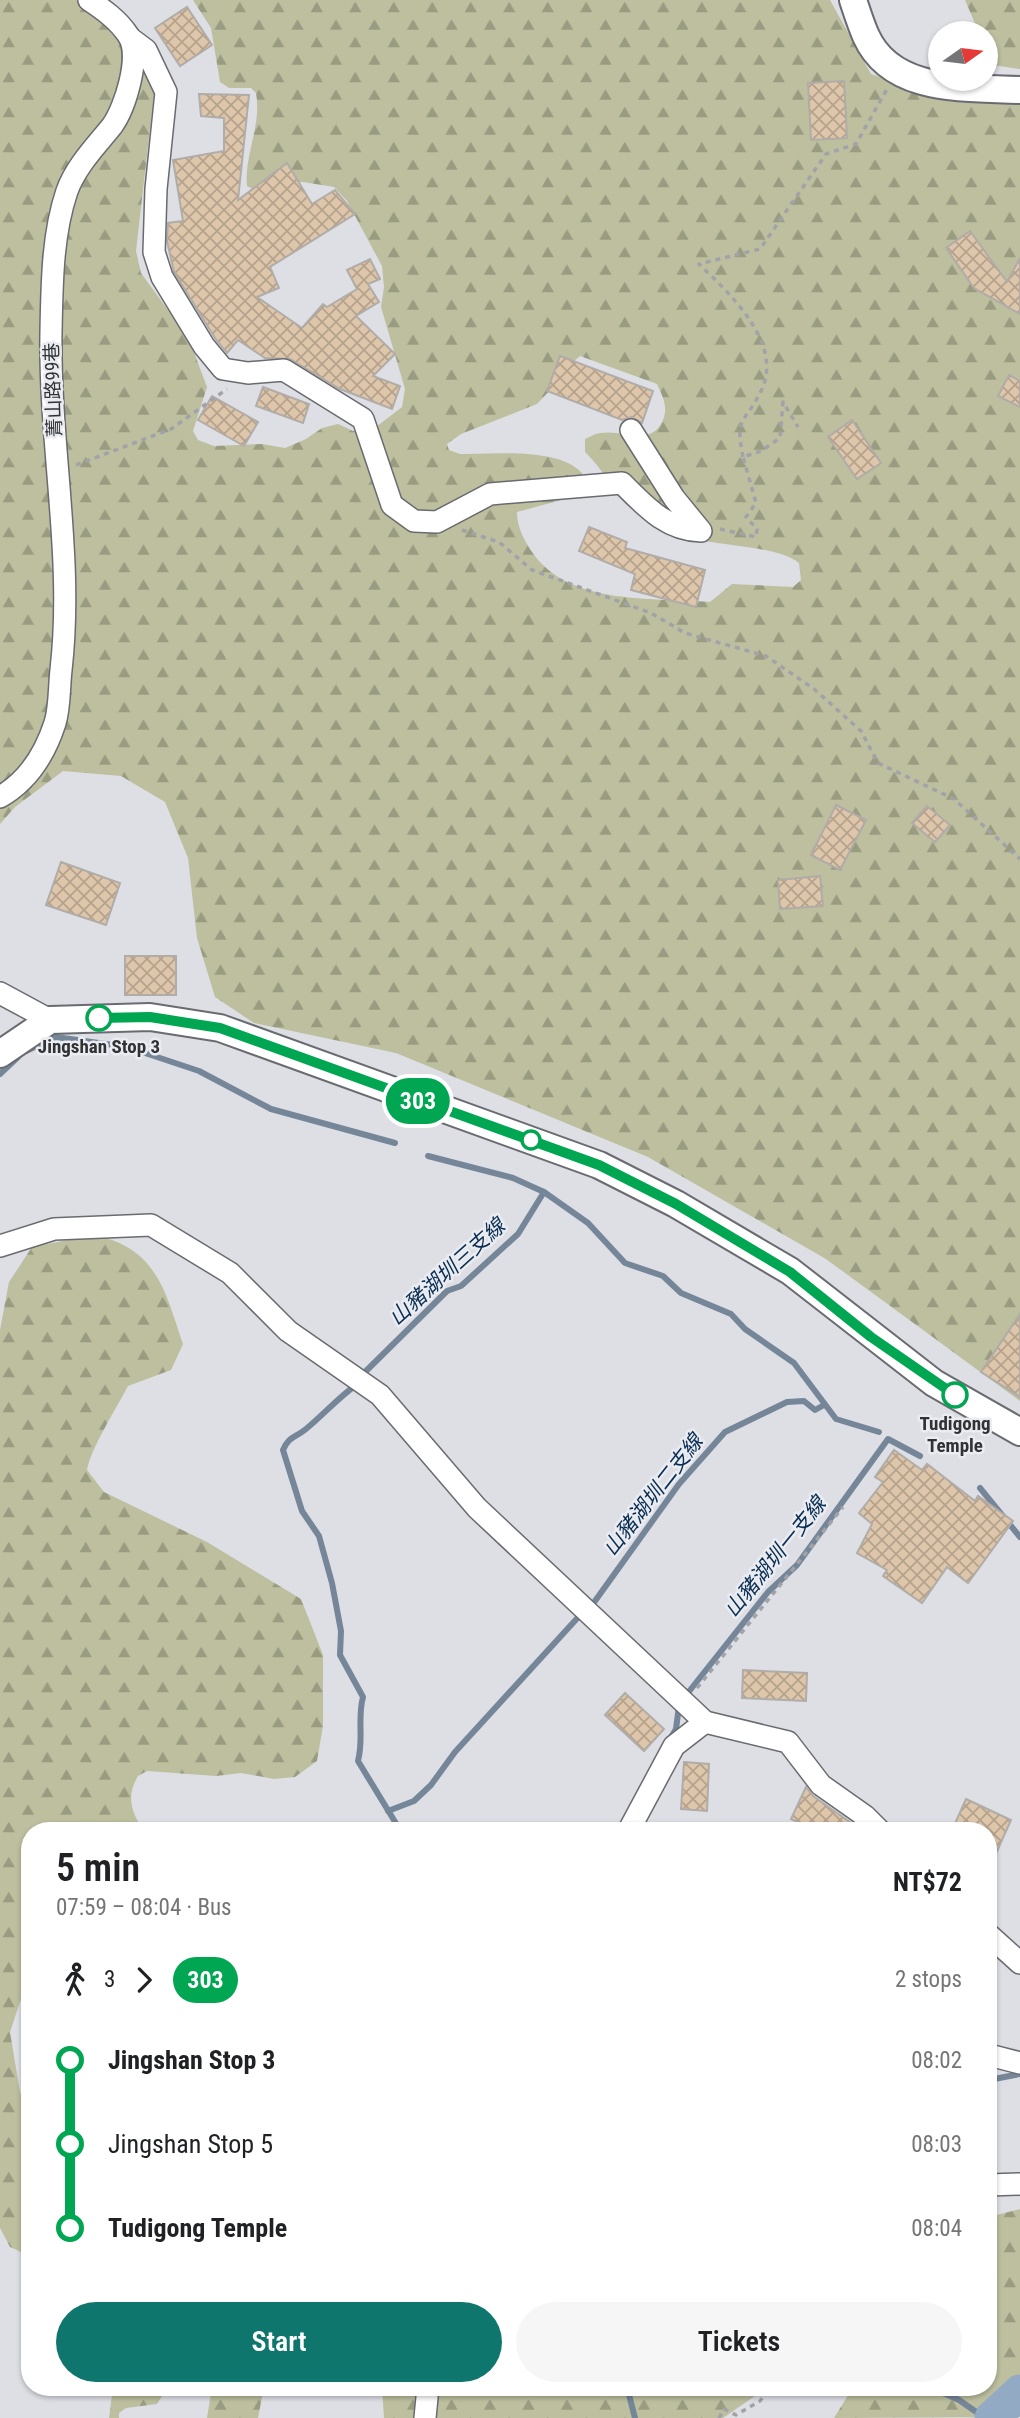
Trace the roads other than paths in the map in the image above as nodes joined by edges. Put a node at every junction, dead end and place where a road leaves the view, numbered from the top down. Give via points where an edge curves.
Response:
1 (89, 0) edge
2 (853, 0) edge
3 (108, 7) edge
4 (130, 38) junction
5 (1020, 90) edge
6 (631, 430) dead end
7 (0, 797) edge
8 (0, 993) edge
9 (50, 1020) junction
10 (0, 1055) edge
11 (0, 1246) edge
12 (1020, 1432) edge
13 (705, 1722) junction
14 (633, 1822) edge
15 (871, 1822) edge
16 (997, 1942) edge
17 (1020, 1963) edge
18 (997, 2057) edge
19 (1020, 2063) edge
20 (1020, 2184) edge
21 (997, 2185) edge
22 (427, 2396) edge
23 (425, 2418) edge

1 - 3 street
2 - 5 street via 867,38 896,72 938,85
3 - 4 street
4 - 6 street via 146,50 166,92 154,252 162,277 223,369 248,373 284,370 363,419 391,505 414,521 437,522 489,494 622,483 656,516 685,531 701,531
4 - 7 street, 菁山路99巷 via 132,70 127,93 114,123 68,189 57,233 50,379 66,630 55,721 37,764
8 - 9 street
9 - 10 street
9 - 12 street via 150,1017 220,1028 599,1165 676,1204 790,1272 934,1383
11 - 13 street via 54,1228 150,1225 230,1273 288,1331 380,1395 477,1508
13 - 14 street via 674,1746
13 - 15 street via 789,1742 821,1785
16 - 17 street
18 - 19 street
20 - 21 street
22 - 23 street

